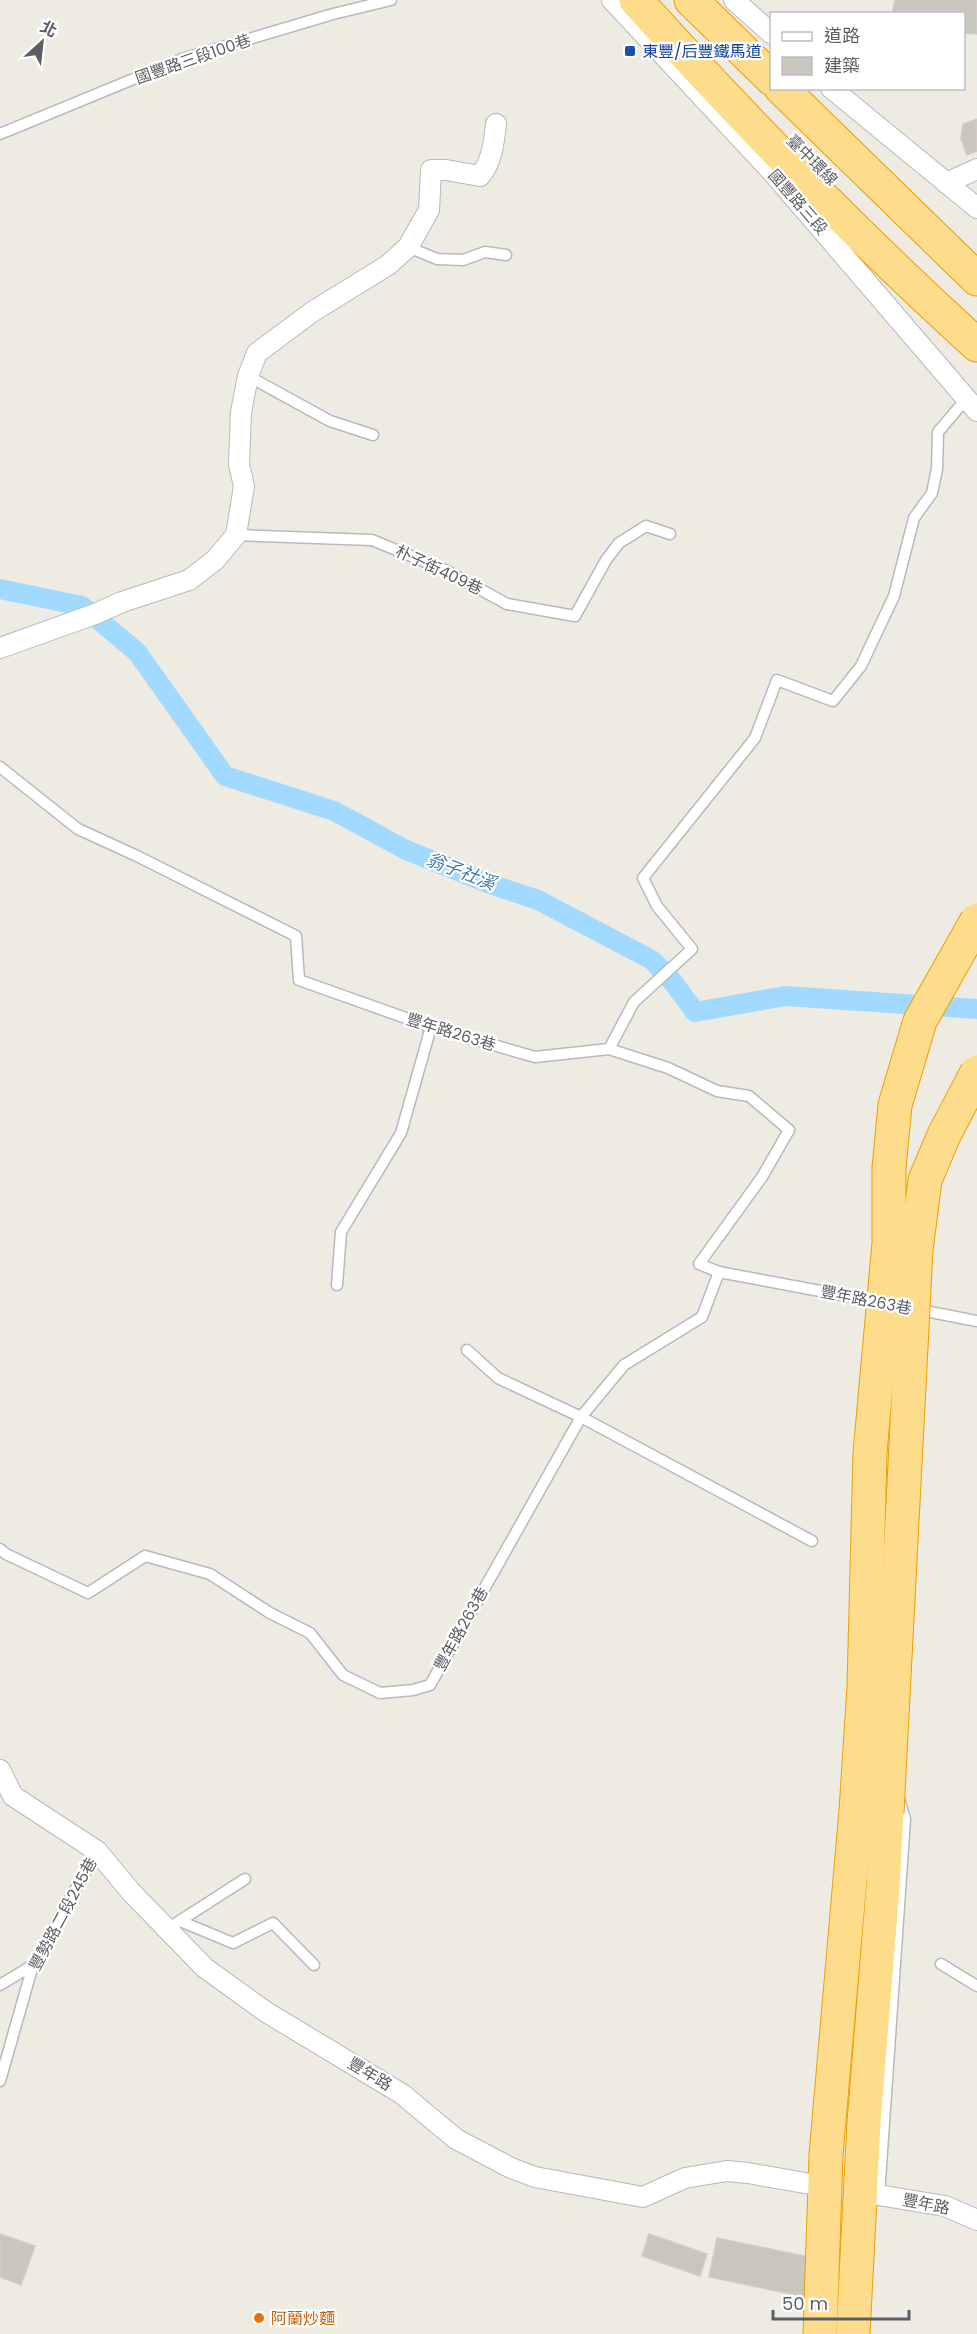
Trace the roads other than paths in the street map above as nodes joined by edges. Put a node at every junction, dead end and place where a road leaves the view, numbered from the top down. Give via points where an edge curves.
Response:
1 (391, 0) edge
2 (612, 0) edge
3 (636, 0) edge
4 (651, 0) edge
5 (691, 0) edge
6 (704, 0) edge
7 (734, 0) edge
8 (770, 33) edge
9 (770, 59) edge
10 (770, 78) edge
11 (783, 90) edge
12 (805, 90) edge
13 (833, 90) edge
14 (496, 124) dead end
15 (0, 134) edge
16 (977, 170) edge
17 (946, 183) junction
18 (977, 208) edge
19 (408, 247) junction
20 (977, 250) edge
21 (506, 255) dead end
22 (977, 279) edge
23 (977, 315) edge
24 (977, 345) edge
25 (248, 376) junction
26 (972, 404) edge
27 (373, 435) dead end
28 (670, 534) dead end
29 (236, 535) junction
30 (0, 648) edge
31 (0, 767) edge
32 (977, 920) edge
33 (431, 1027) junction
34 (609, 1049) junction
35 (977, 1072) edge
36 (719, 1272) junction
37 (337, 1285) dead end
38 (895, 1305) dead end
39 (907, 1308) dead end
40 (977, 1321) edge
41 (467, 1350) dead end
42 (581, 1417) junction
43 (812, 1541) dead end
44 (0, 1549) edge
45 (2, 1777) edge
46 (865, 1798) junction
47 (97, 1851) junction
48 (245, 1879) dead end
49 (174, 1925) junction
50 (941, 1964) dead end
51 (33, 1965) junction
52 (314, 1965) dead end
53 (0, 1985) edge
54 (977, 1986) edge
55 (0, 2081) edge
56 (812, 2180) dead end
57 (876, 2194) joint
58 (977, 2220) edge
59 (820, 2334) edge
60 (853, 2334) edge

1 - 15 lane, 國豐路三段100巷 via 182,59
2 - 26 street, 國豐路三段 via 772,173
3 - 24 highway via 706,78 909,283
4 - 23 highway, 臺中環線 via 864,211
5 - 10 highway
6 - 9 highway
7 - 8 street
11 - 22 highway, 臺中環線
12 - 20 highway
13 - 17 street
14 - 19 street via 487,168 480,176 431,170 429,210
16 - 17 street
17 - 18 street
19 - 21 lane via 437,259 463,260 485,252
19 - 25 street via 388,265 312,312 257,353
25 - 27 lane via 330,421
25 - 29 street via 241,412 239,464 244,486
26 - 34 lane via 938,432 932,494 914,518 894,596 861,666 833,701 777,680 755,738 643,878 657,906 692,949 634,1002
28 - 29 lane, 朴子街409巷 via 646,526 619,543 575,616 507,604 445,570 372,540
29 - 30 street via 215,560 189,580
31 - 33 lane, 豐年路263巷 via 78,829 296,936 299,980
32 - 46 highway, bridge via 920,1021 895,1105 889,1168 889,1243 870,1453
33 - 34 lane, 豐年路263巷 via 535,1057
33 - 37 lane via 401,1133 341,1232
34 - 36 lane, 豐年路263巷 via 668,1068 717,1091 749,1096 789,1130 762,1177 699,1264
35 - 46 highway, bridge via 944,1135 923,1192
36 - 38 lane, 豐年路263巷
36 - 42 lane, 豐年路263巷 via 702,1317 624,1365
39 - 40 lane, 豐年路263巷
41 - 42 lane via 498,1378
42 - 43 lane
42 - 44 lane, 豐年路263巷 via 430,1685 413,1690 380,1693 343,1675 310,1633 270,1613 210,1574 145,1556 88,1593
45 - 47 street, 豐年路 via 14,1796
46 - 57 lane via 891,1791 901,1800 905,1820
46 - 59 highway via 826,2155
46 - 60 highway via 883,1887 864,2122
47 - 49 street, 豐年路 via 132,1893
47 - 51 lane, 豐勢路二段245巷
48 - 49 lane
49 - 52 lane via 233,1943 273,1923
49 - 56 street, 豐年路 via 205,1968 266,2012 402,2094 456,2139 511,2168 535,2177 643,2197 685,2178 716,2172
50 - 54 lane
51 - 53 lane
51 - 55 lane, 豐勢路二段245巷
57 - 58 street, 豐年路 via 945,2206

